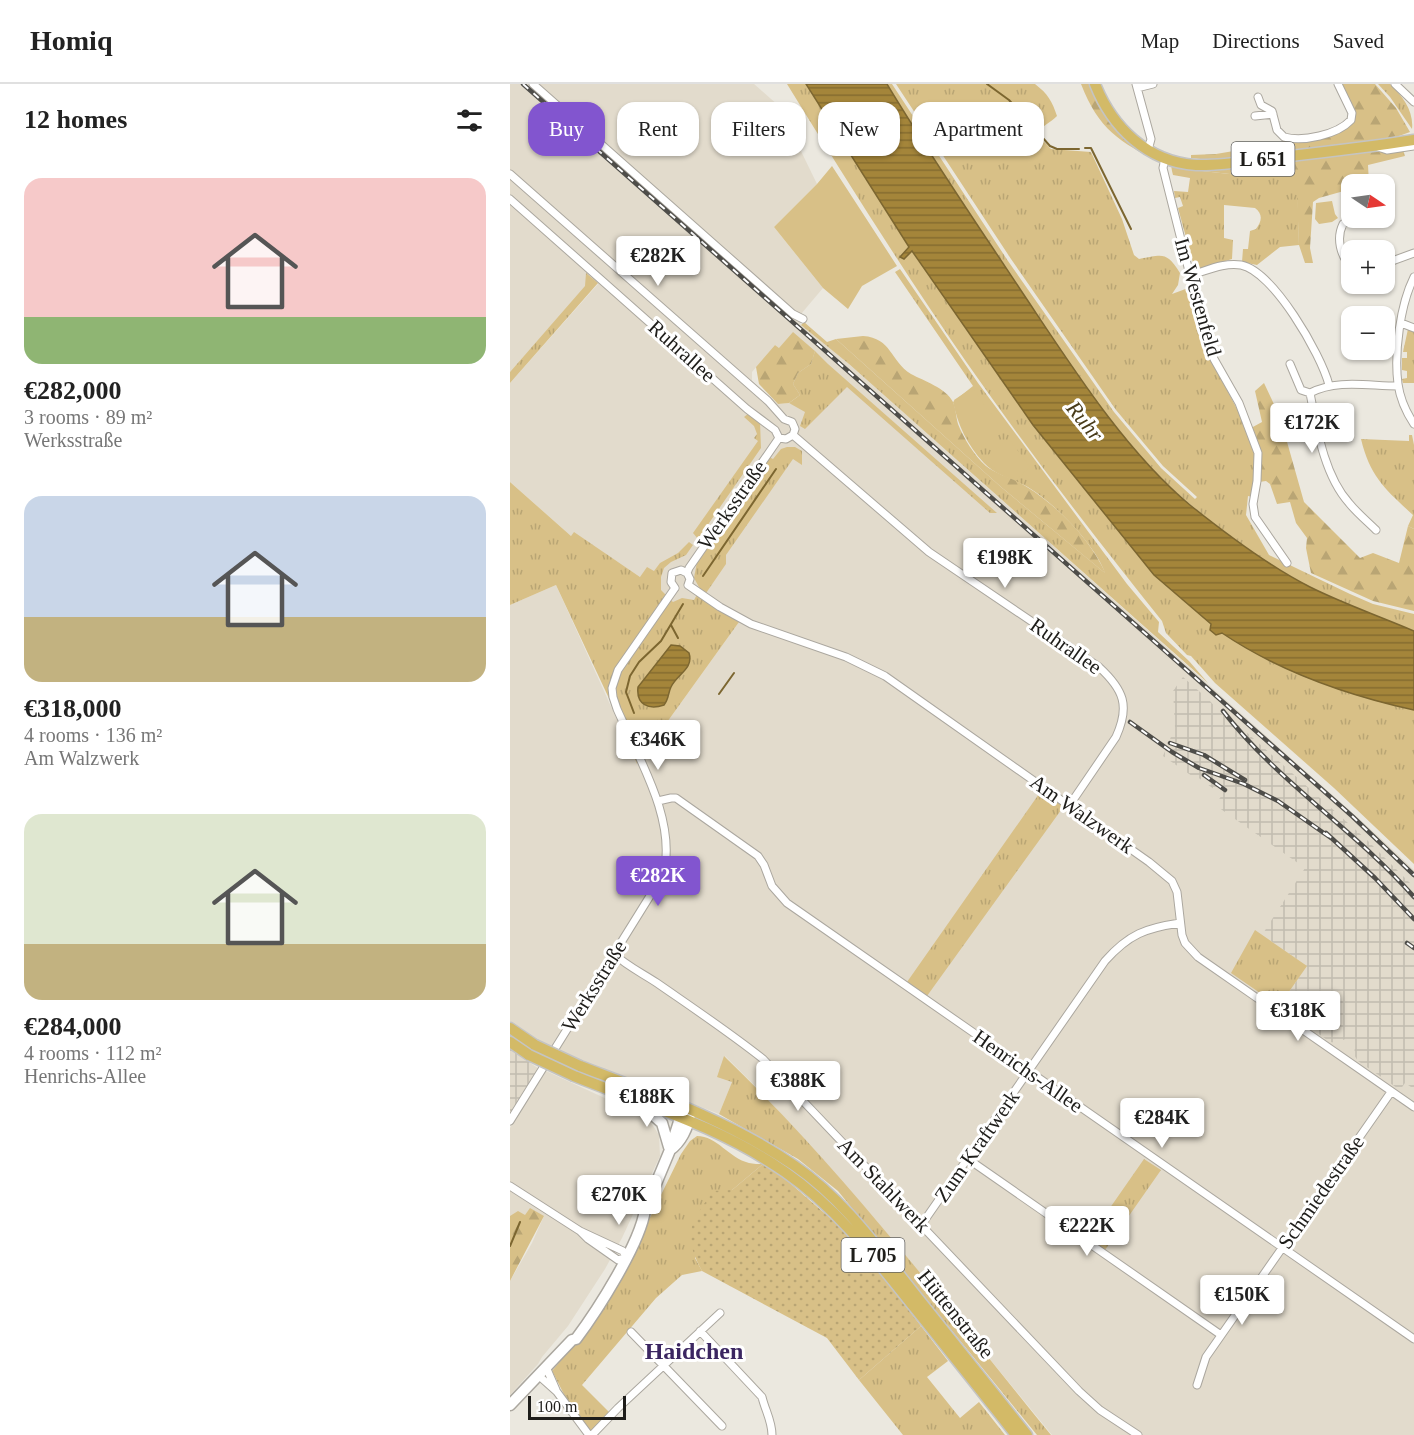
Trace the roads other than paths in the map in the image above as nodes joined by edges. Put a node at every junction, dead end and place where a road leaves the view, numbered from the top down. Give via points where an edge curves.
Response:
1 (533, 84) edge
2 (1095, 84) edge
3 (1153, 84) edge
4 (1338, 84) edge
5 (1395, 84) edge
6 (1137, 86) edge
7 (1258, 97) dead end
8 (1414, 103) edge
9 (1273, 114) junction
10 (1255, 116) dead end
11 (1414, 140) edge
12 (1376, 146) junction
13 (1414, 146) edge
14 (1148, 150) junction
15 (1165, 158) junction
16 (510, 174) edge
17 (510, 199) edge
18 (1342, 228) edge
19 (1341, 244) edge
20 (1414, 253) edge
21 (1395, 260) edge
22 (1191, 275) junction
23 (1414, 277) edge
24 (803, 319) dead end
25 (1401, 323) junction
26 (1414, 328) edge
27 (1290, 363) dead end
28 (1329, 385) junction
29 (1398, 386) junction
30 (1310, 393) junction
31 (784, 419) junction
32 (1414, 424) edge
33 (775, 430) junction
34 (793, 435) junction
35 (779, 438) junction
36 (1376, 530) dead end
37 (1287, 563) dead end
38 (687, 573) junction
39 (688, 585) junction
40 (675, 588) junction
41 (658, 801) junction
42 (1069, 806) junction
43 (1180, 923) junction
44 (614, 954) junction
45 (510, 1028) edge
46 (510, 1042) edge
47 (532, 1050) junction
48 (1028, 1071) junction
49 (1391, 1092) junction
50 (637, 1100) junction
51 (1414, 1107) edge
52 (686, 1114) junction
53 (510, 1121) edge
54 (670, 1150) junction
55 (968, 1159) junction
56 (510, 1180) edge
57 (513, 1187) edge
58 (922, 1224) junction
59 (1282, 1247) junction
60 (622, 1256) junction
61 (720, 1313) dead end
62 (700, 1331) junction
63 (631, 1332) dead end
64 (1221, 1335) junction
65 (1414, 1339) edge
66 (664, 1365) junction
67 (542, 1371) junction
68 (1197, 1385) dead end
69 (510, 1406) edge
70 (722, 1426) dead end
71 (591, 1435) edge
72 (772, 1435) edge
73 (1016, 1435) edge
74 (1027, 1435) edge
75 (1138, 1435) edge

1 - 24 street
2 - 14 main road, L 651 via 1111,116
3 - 6 street
4 - 9 street via 1352,113 1345,126 1317,136 1287,138 1277,133
5 - 8 street
6 - 14 street via 1151,139
7 - 9 street via 1261,105
9 - 10 street
11 - 12 main road, L 651
12 - 13 street via 1387,150
12 - 15 main road, L 651 via 1210,165
14 - 15 main road, L 651
15 - 22 street, Im Westenfeld via 1163,168
16 - 31 street, Ruhrallee
17 - 33 street, Ruhrallee
18 - 19 street
20 - 21 street
22 - 28 street via 1233,264 1257,272 1299,323
22 - 37 street, Im Westenfeld via 1214,359 1239,403 1257,453 1255,518
23 - 25 street
25 - 26 street
25 - 29 street
27 - 30 street via 1299,387
28 - 29 street
28 - 30 street
29 - 32 street
30 - 36 street via 1334,479 1348,503
31 - 33 street
31 - 34 street, Ruhrallee via 794,425
33 - 35 street, Ruhrallee
34 - 35 street
34 - 42 street, Ruhrallee via 921,545 1113,680 1123,700 1121,725
35 - 38 street, Werksstraße
38 - 39 street, Werksstraße
38 - 40 street, Werksstraße via 672,573
39 - 40 street
39 - 42 street, Am Walzwerk via 751,624 846,657 885,676
40 - 41 street, Werksstraße via 621,665 612,688 617,709
41 - 44 street, Werksstraße via 667,840 666,866
41 - 48 street, Henrichs-Allee via 671,798 683,802 758,856 772,886 787,903
42 - 43 street, Am Walzwerk via 1172,881
43 - 48 street, Zum Kraftwerk via 1138,933 1112,953
43 - 49 street, Am Walzwerk via 1185,943 1198,957
44 - 53 street, Werksstraße
44 - 58 street, Am Stahlwerk via 763,1059
45 - 47 main road, Hüttenstraße / L 705
46 - 47 main road, Hüttenstraße / L 705
47 - 50 main road, Hüttenstraße / L 705, bridge via 574,1076
47 - 52 main road, Hüttenstraße / L 705, bridge via 580,1066
48 - 55 street, Zum Kraftwerk
48 - 59 street, Henrichs-Allee
49 - 51 street, Am Walzwerk
49 - 59 street, Schmiedestraße
50 - 52 main road, Hüttenstraße / L 705
50 - 54 street via 662,1123
52 - 54 street via 677,1145
52 - 73 main road, Hüttenstraße / L 705 via 785,1172 834,1212
52 - 74 main road, Hüttenstraße / L 705 via 745,1136 795,1166 835,1200 874,1242
54 - 60 street
55 - 58 street, Zum Kraftwerk
55 - 64 street
56 - 57 street
57 - 60 street
58 - 75 street, Am Stahlwerk via 1080,1391 1100,1410
59 - 64 street, Schmiedestraße
59 - 65 street, Henrichs-Allee
60 - 67 street via 572,1340
61 - 62 street
62 - 66 street
62 - 72 street via 762,1397
63 - 66 street
64 - 68 street, Schmiedestraße via 1206,1357
66 - 70 street
66 - 71 street
67 - 69 street
67 - 71 street

